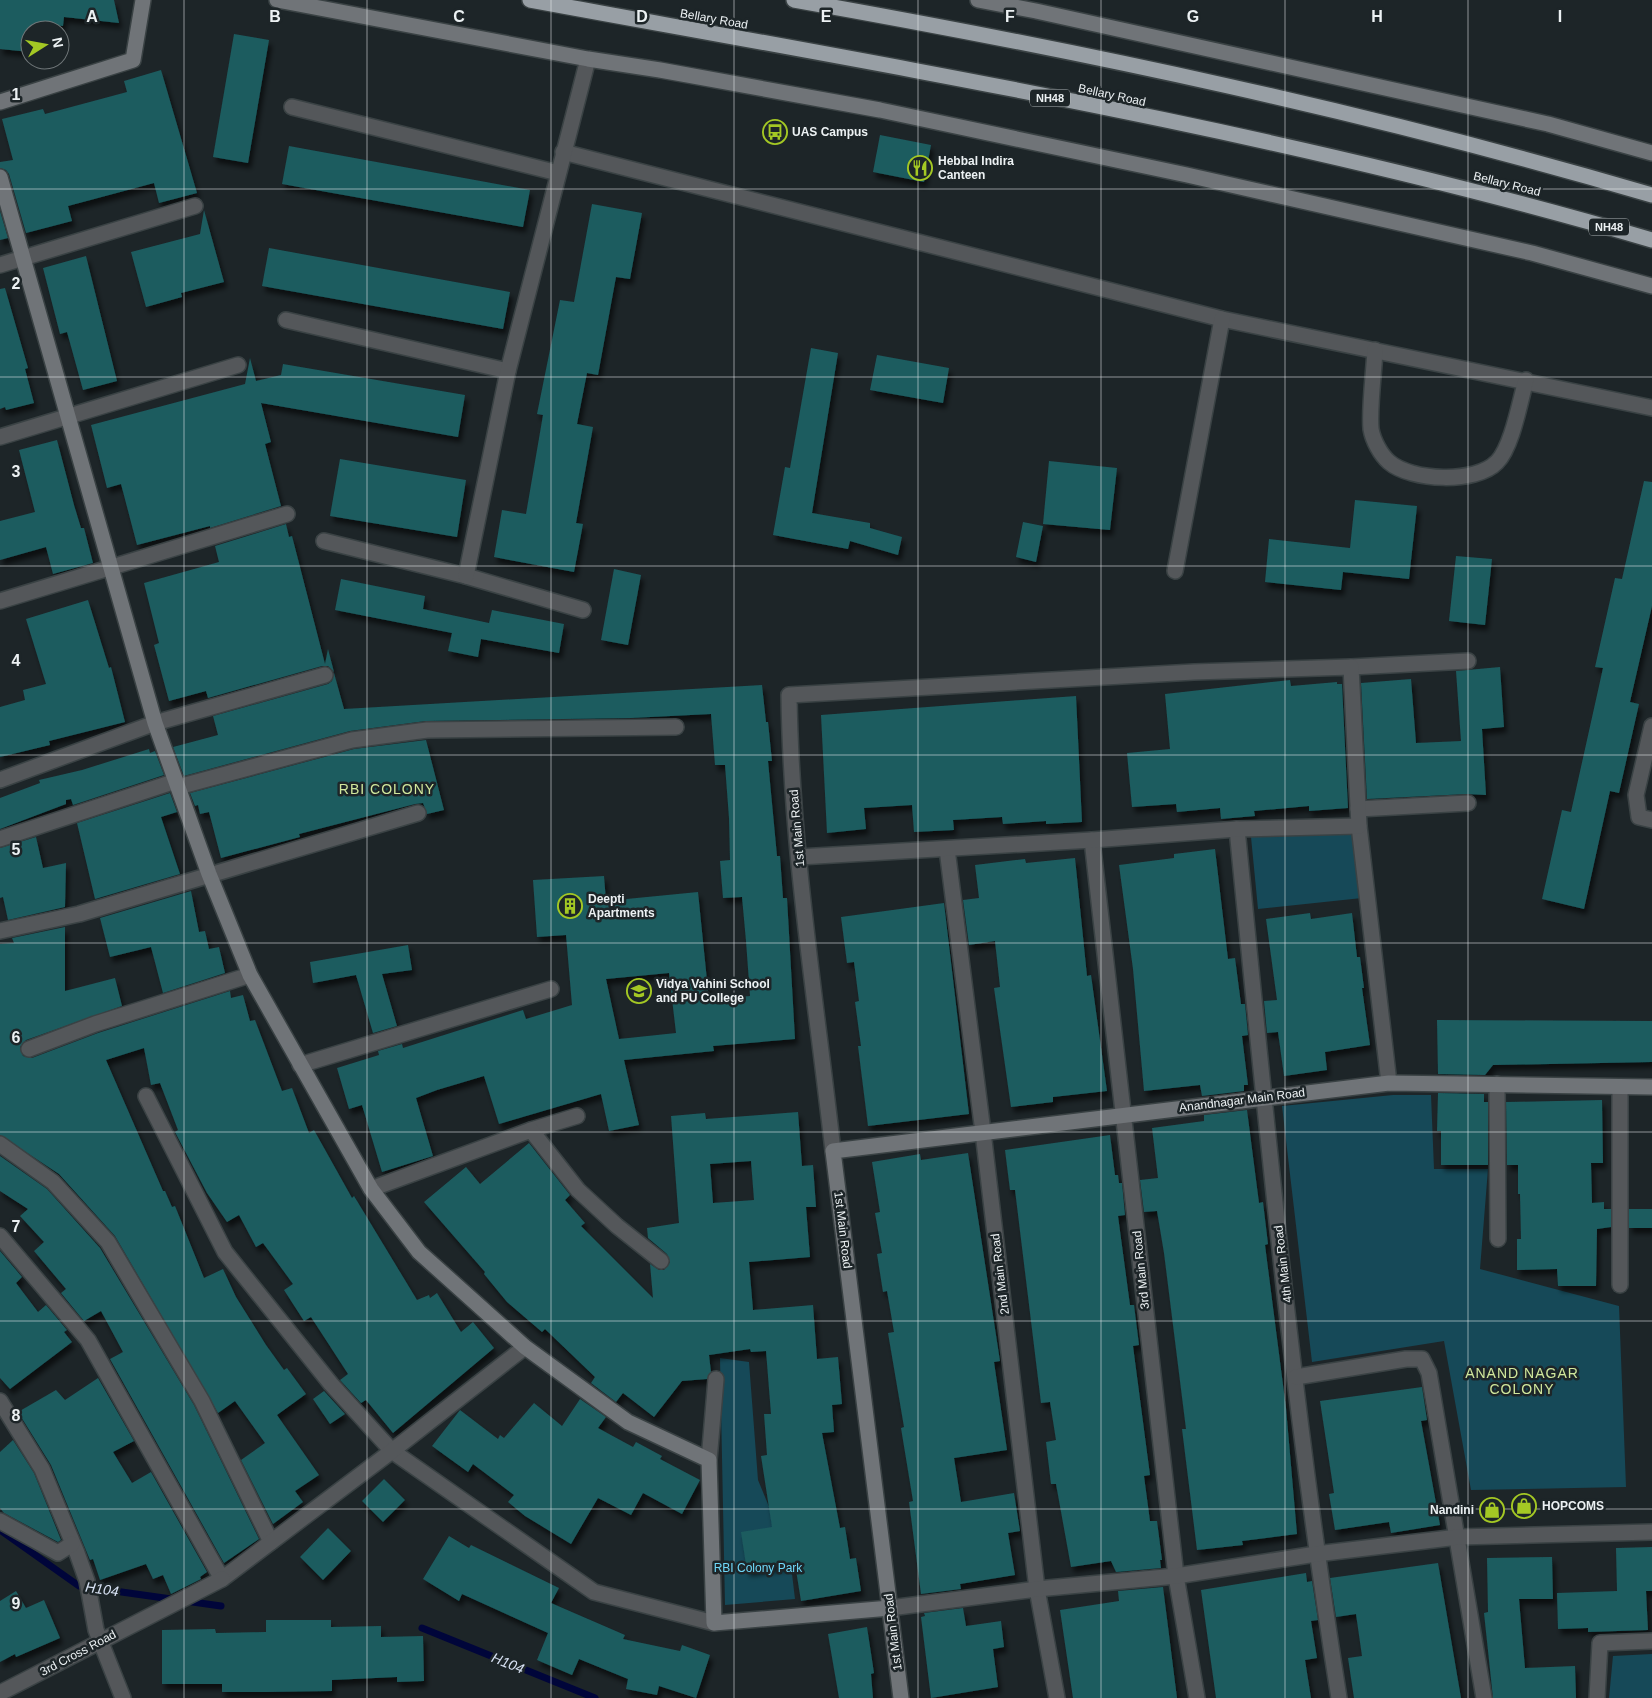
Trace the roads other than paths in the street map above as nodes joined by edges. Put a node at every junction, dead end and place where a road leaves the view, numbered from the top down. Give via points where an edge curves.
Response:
1 (143, 0) edge
2 (277, 0) edge
3 (530, 0) edge
4 (794, 0) edge
5 (978, 0) edge
6 (588, 59) junction
7 (0, 102) edge
8 (292, 108) dead end
9 (564, 152) junction
10 (1652, 153) edge
11 (558, 173) junction
12 (0, 177) edge
13 (1652, 195) edge
14 (195, 206) dead end
15 (1652, 240) edge
16 (23, 258) junction
17 (0, 265) edge
18 (1652, 286) edge
19 (1222, 319) junction
20 (286, 320) dead end
21 (1375, 350) junction
22 (238, 365) dead end
23 (508, 371) junction
24 (1526, 380) junction
25 (1652, 408) edge
26 (68, 416) junction
27 (0, 437) edge
28 (287, 514) dead end
29 (324, 541) dead end
30 (111, 568) junction
31 (1175, 571) dead end
32 (466, 576) junction
33 (0, 601) edge
34 (583, 610) dead end
35 (1468, 661) dead end
36 (1352, 667) junction
37 (325, 675) dead end
38 (155, 723) junction
39 (1652, 726) edge
40 (676, 727) dead end
41 (0, 780) edge
42 (177, 784) junction
43 (1468, 803) dead end
44 (1358, 809) junction
45 (418, 813) dead end
46 (1652, 820) edge
47 (1359, 826) junction
48 (1237, 829) junction
49 (0, 839) edge
50 (1092, 840) junction
51 (947, 849) junction
52 (799, 857) junction
53 (209, 874) junction
54 (0, 931) edge
55 (250, 975) junction
56 (551, 989) dead end
57 (29, 1050) dead end
58 (300, 1065) junction
59 (1389, 1083) junction
60 (1497, 1084) junction
61 (1620, 1087) junction
62 (1652, 1088) edge
63 (146, 1096) dead end
64 (1263, 1097) junction
65 (1123, 1114) junction
66 (577, 1116) dead end
67 (531, 1130) junction
68 (983, 1132) junction
69 (0, 1144) edge
70 (833, 1151) junction
71 (371, 1189) junction
72 (0, 1236) edge
73 (1498, 1239) dead end
74 (661, 1261) dead end
75 (1620, 1286) dead end
76 (525, 1347) junction
77 (1296, 1377) junction
78 (716, 1379) dead end
79 (0, 1401) edge
80 (392, 1452) junction
81 (710, 1460) junction
82 (0, 1521) edge
83 (1652, 1532) edge
84 (1458, 1537) junction
85 (271, 1542) junction
86 (75, 1548) junction
87 (1316, 1554) junction
88 (1176, 1576) junction
89 (222, 1579) junction
90 (1037, 1589) junction
91 (890, 1608) junction
92 (714, 1623) junction
93 (98, 1635) junction
94 (1652, 1641) edge
95 (0, 1693) edge
96 (123, 1698) edge
97 (901, 1698) edge
98 (1057, 1698) edge
99 (1197, 1698) edge
100 (1339, 1698) edge
101 (1484, 1698) edge
102 (1597, 1698) edge

1 - 7 street via 133,60
2 - 6 street
3 - 15 highway, Bellary Road / NH48 via 947,77 1329,155 1566,214
4 - 13 highway via 997,36 1381,121
5 - 10 street via 1036,10 1538,122
6 - 9 street
6 - 18 street via 880,110 1187,175 1532,253
8 - 11 street
9 - 11 street
9 - 19 street
11 - 23 street
12 - 16 street
14 - 16 street
16 - 17 street
16 - 26 street
19 - 21 street
19 - 31 street
20 - 23 street
21 - 24 street
21 - 24 street via 1371,430 1380,453 1403,471 1448,478 1476,474 1498,462 1513,429
22 - 26 street
23 - 32 street
24 - 25 street
26 - 27 street
26 - 30 street
28 - 30 street
29 - 32 street
30 - 33 street
30 - 38 street
32 - 34 street
35 - 36 street
36 - 44 street
36 - 52 street, 1st Main Road via 1194,672 790,696 790,762
37 - 38 street
38 - 41 street
38 - 42 street
39 - 46 street via 1636,795 1639,817
40 - 42 street via 427,730 352,740
42 - 49 street
42 - 53 street
43 - 44 street
44 - 47 street
45 - 53 street
47 - 48 street
47 - 59 street
48 - 50 street
48 - 64 street, 4th Main Road
50 - 51 street
50 - 65 street, 3rd Main Road
51 - 52 street
51 - 68 street, 2nd Main Road
52 - 70 street, 1st Main Road
53 - 54 street via 79,914
53 - 55 street
55 - 57 street via 94,1024
55 - 58 street
56 - 58 street
58 - 71 street
59 - 60 street, Anandnagar Main Road
59 - 64 street, Anandnagar Main Road
60 - 61 street, Anandnagar Main Road
60 - 73 street
61 - 62 street, Anandnagar Main Road
61 - 75 street
63 - 80 street via 225,1252 331,1384
64 - 65 street, Anandnagar Main Road
64 - 77 street, 4th Main Road
65 - 68 street, Anandnagar Main Road
65 - 88 street, 3rd Main Road
66 - 67 street
67 - 71 street
67 - 74 street via 578,1190
68 - 70 street, Anandnagar Main Road
68 - 90 street, 2nd Main Road
69 - 85 street via 53,1182 108,1242 202,1401
70 - 91 street, 1st Main Road
71 - 76 street via 419,1252
72 - 89 street via 88,1340
76 - 80 street, 3rd Cross Road
76 - 81 street via 628,1422
77 - 84 street via 1422,1359 1429,1372
77 - 87 street, 4th Main Road
78 - 81 street
79 - 86 street via 42,1469
80 - 85 street, 3rd Cross Road
80 - 92 street via 594,1592
81 - 92 street
82 - 86 street via 58,1553
83 - 84 street
84 - 87 street
84 - 101 street
85 - 89 street, 3rd Cross Road
86 - 93 street via 87,1581
87 - 88 street
87 - 100 street, 4th Main Road
88 - 90 street
88 - 99 street, 3rd Main Road
89 - 93 street, 3rd Cross Road via 155,1613
90 - 91 street
90 - 98 street, 2nd Main Road
91 - 92 street
91 - 97 street, 1st Main Road
93 - 95 street, 3rd Cross Road
93 - 96 street
94 - 102 street via 1600,1643

